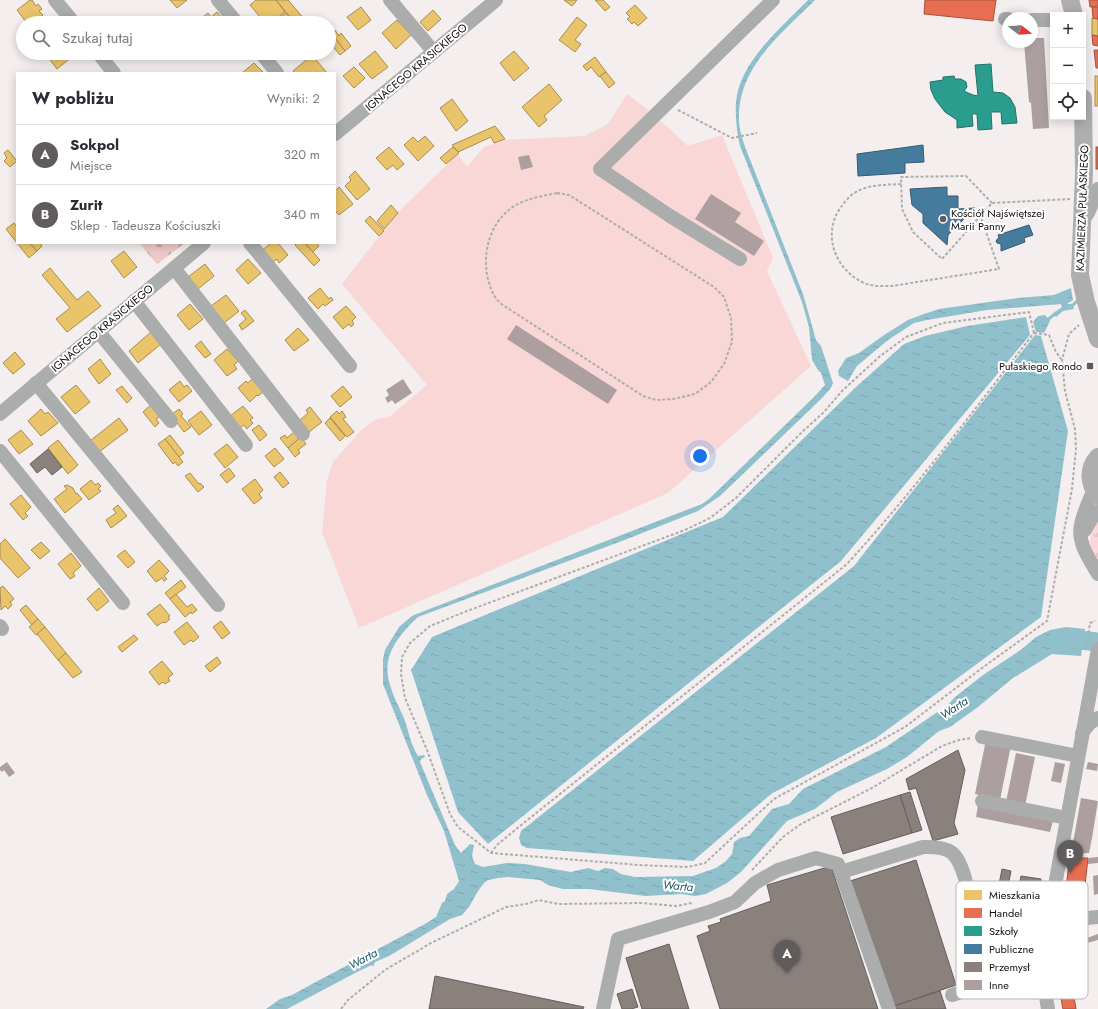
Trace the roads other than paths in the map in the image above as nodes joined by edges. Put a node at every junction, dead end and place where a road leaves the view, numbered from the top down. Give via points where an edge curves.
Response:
1 (55, 0) edge
2 (218, 0) edge
3 (390, 0) edge
4 (496, 0) edge
5 (773, 0) edge
6 (1070, 0) edge
7 (1073, 12) edge
8 (68, 16) edge
9 (231, 16) edge
10 (1038, 20) edge
11 (1050, 20) edge
12 (434, 52) junction
13 (104, 60) edge
14 (267, 60) edge
15 (113, 72) edge
16 (276, 72) edge
17 (1083, 120) edge
18 (336, 133) edge
19 (1098, 189) edge
20 (1081, 224) junction
21 (203, 244) edge
22 (251, 244) edge
23 (740, 259) dead end
24 (174, 268) junction
25 (134, 301) junction
26 (98, 331) junction
27 (1098, 339) edge
28 (350, 366) dead end
29 (36, 383) junction
30 (0, 414) edge
31 (171, 421) dead end
32 (303, 434) dead end
33 (246, 445) dead end
34 (0, 451) edge
35 (1098, 457) edge
36 (1096, 492) edge
37 (1098, 511) edge
38 (1082, 538) junction
39 (1098, 574) edge
40 (123, 603) dead end
41 (218, 605) dead end
42 (1098, 649) edge
43 (1098, 718) edge
44 (1082, 733) junction
45 (982, 737) road end
46 (1078, 756) junction
47 (982, 801) dead end
48 (1067, 818) junction
49 (841, 872) junction
50 (966, 881) edge
51 (1055, 881) edge
52 (1098, 917) edge
53 (1088, 918) edge
54 (956, 994) edge
55 (952, 995) dead end
56 (1047, 999) edge
57 (603, 1009) edge
58 (889, 1009) edge
59 (1048, 1009) edge

1 - 8 street
2 - 9 street
3 - 12 street
4 - 12 street, IGNACEGO KRASICKIEGO
5 - 23 street via 600,169
6 - 7 main road
10 - 11 street
12 - 18 street, IGNACEGO KRASICKIEGO
13 - 15 street
14 - 16 street
17 - 20 main road, KAZIMIERZA PUŁASKIEGO
19 - 20 street
20 - 27 main road, KAZIMIERZA PUŁASKIEGO via 1080,275
21 - 24 street, IGNACEGO KRASICKIEGO
22 - 28 street
24 - 25 street, IGNACEGO KRASICKIEGO
24 - 32 street
25 - 26 street, IGNACEGO KRASICKIEGO
25 - 33 street
26 - 29 street, IGNACEGO KRASICKIEGO
26 - 31 street
29 - 30 street, IGNACEGO KRASICKIEGO
29 - 41 street
34 - 40 street
35 - 36 main road via 1090,476
36 - 38 street via 1080,526
37 - 38 street
38 - 39 street via 1084,550
42 - 44 street
43 - 44 street
44 - 46 street
45 - 46 street
46 - 48 street
47 - 48 street
48 - 51 street
49 - 50 street via 923,847 937,846 949,850 960,862
49 - 57 street via 838,864 816,858 778,870 755,883 735,902 618,939
49 - 58 street
52 - 53 street
54 - 55 street
56 - 59 street

